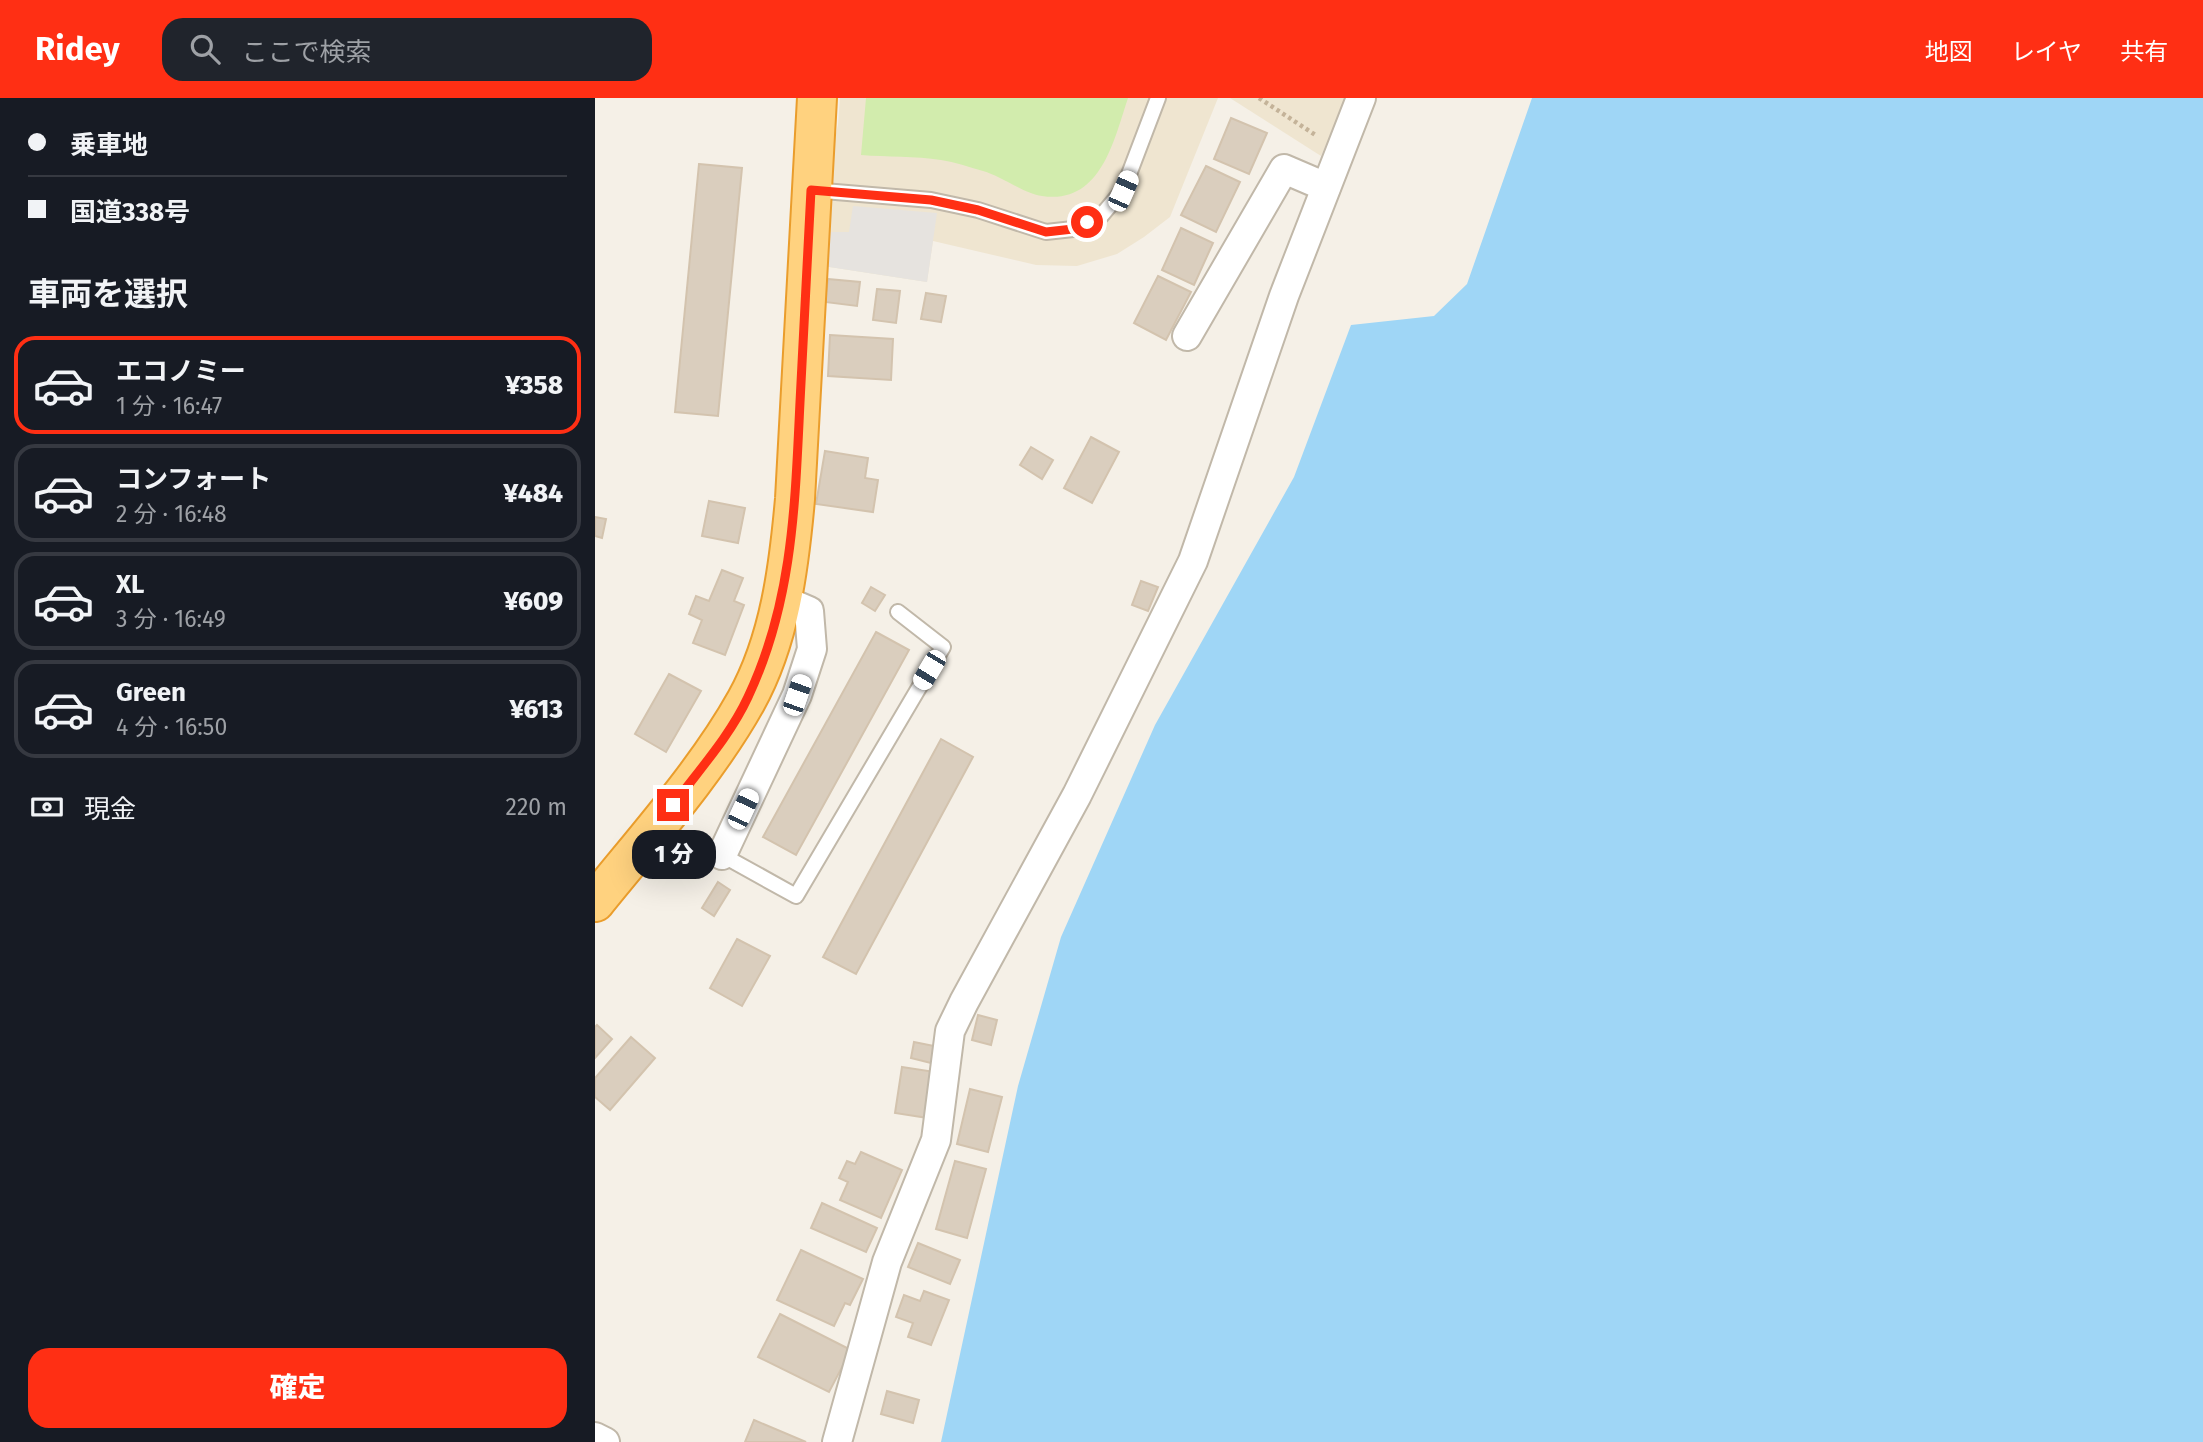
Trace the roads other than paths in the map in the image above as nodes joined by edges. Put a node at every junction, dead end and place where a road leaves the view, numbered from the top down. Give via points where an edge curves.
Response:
1 (817, 98) edge
2 (1158, 98) edge
3 (1361, 98) edge
4 (1326, 187) junction
5 (811, 190) junction
6 (1187, 336) dead end
7 (781, 599) junction
8 (898, 612) dead end
9 (722, 855) joint
10 (595, 902) edge
11 (595, 1437) edge
12 (605, 1442) edge
13 (837, 1442) edge

1 - 5 highway
2 - 5 lane via 1123,191 1101,216 1073,229 1046,232 931,200
3 - 4 street
4 - 6 street via 1284,169
4 - 13 street via 1193,561 1077,795 950,1031 936,1140 887,1262
5 - 7 highway via 795,499 790,561
7 - 9 street via 809,611 812,649 797,695
7 - 10 highway via 747,699 719,745
8 - 9 lane via 943,647 796,896
11 - 12 street

